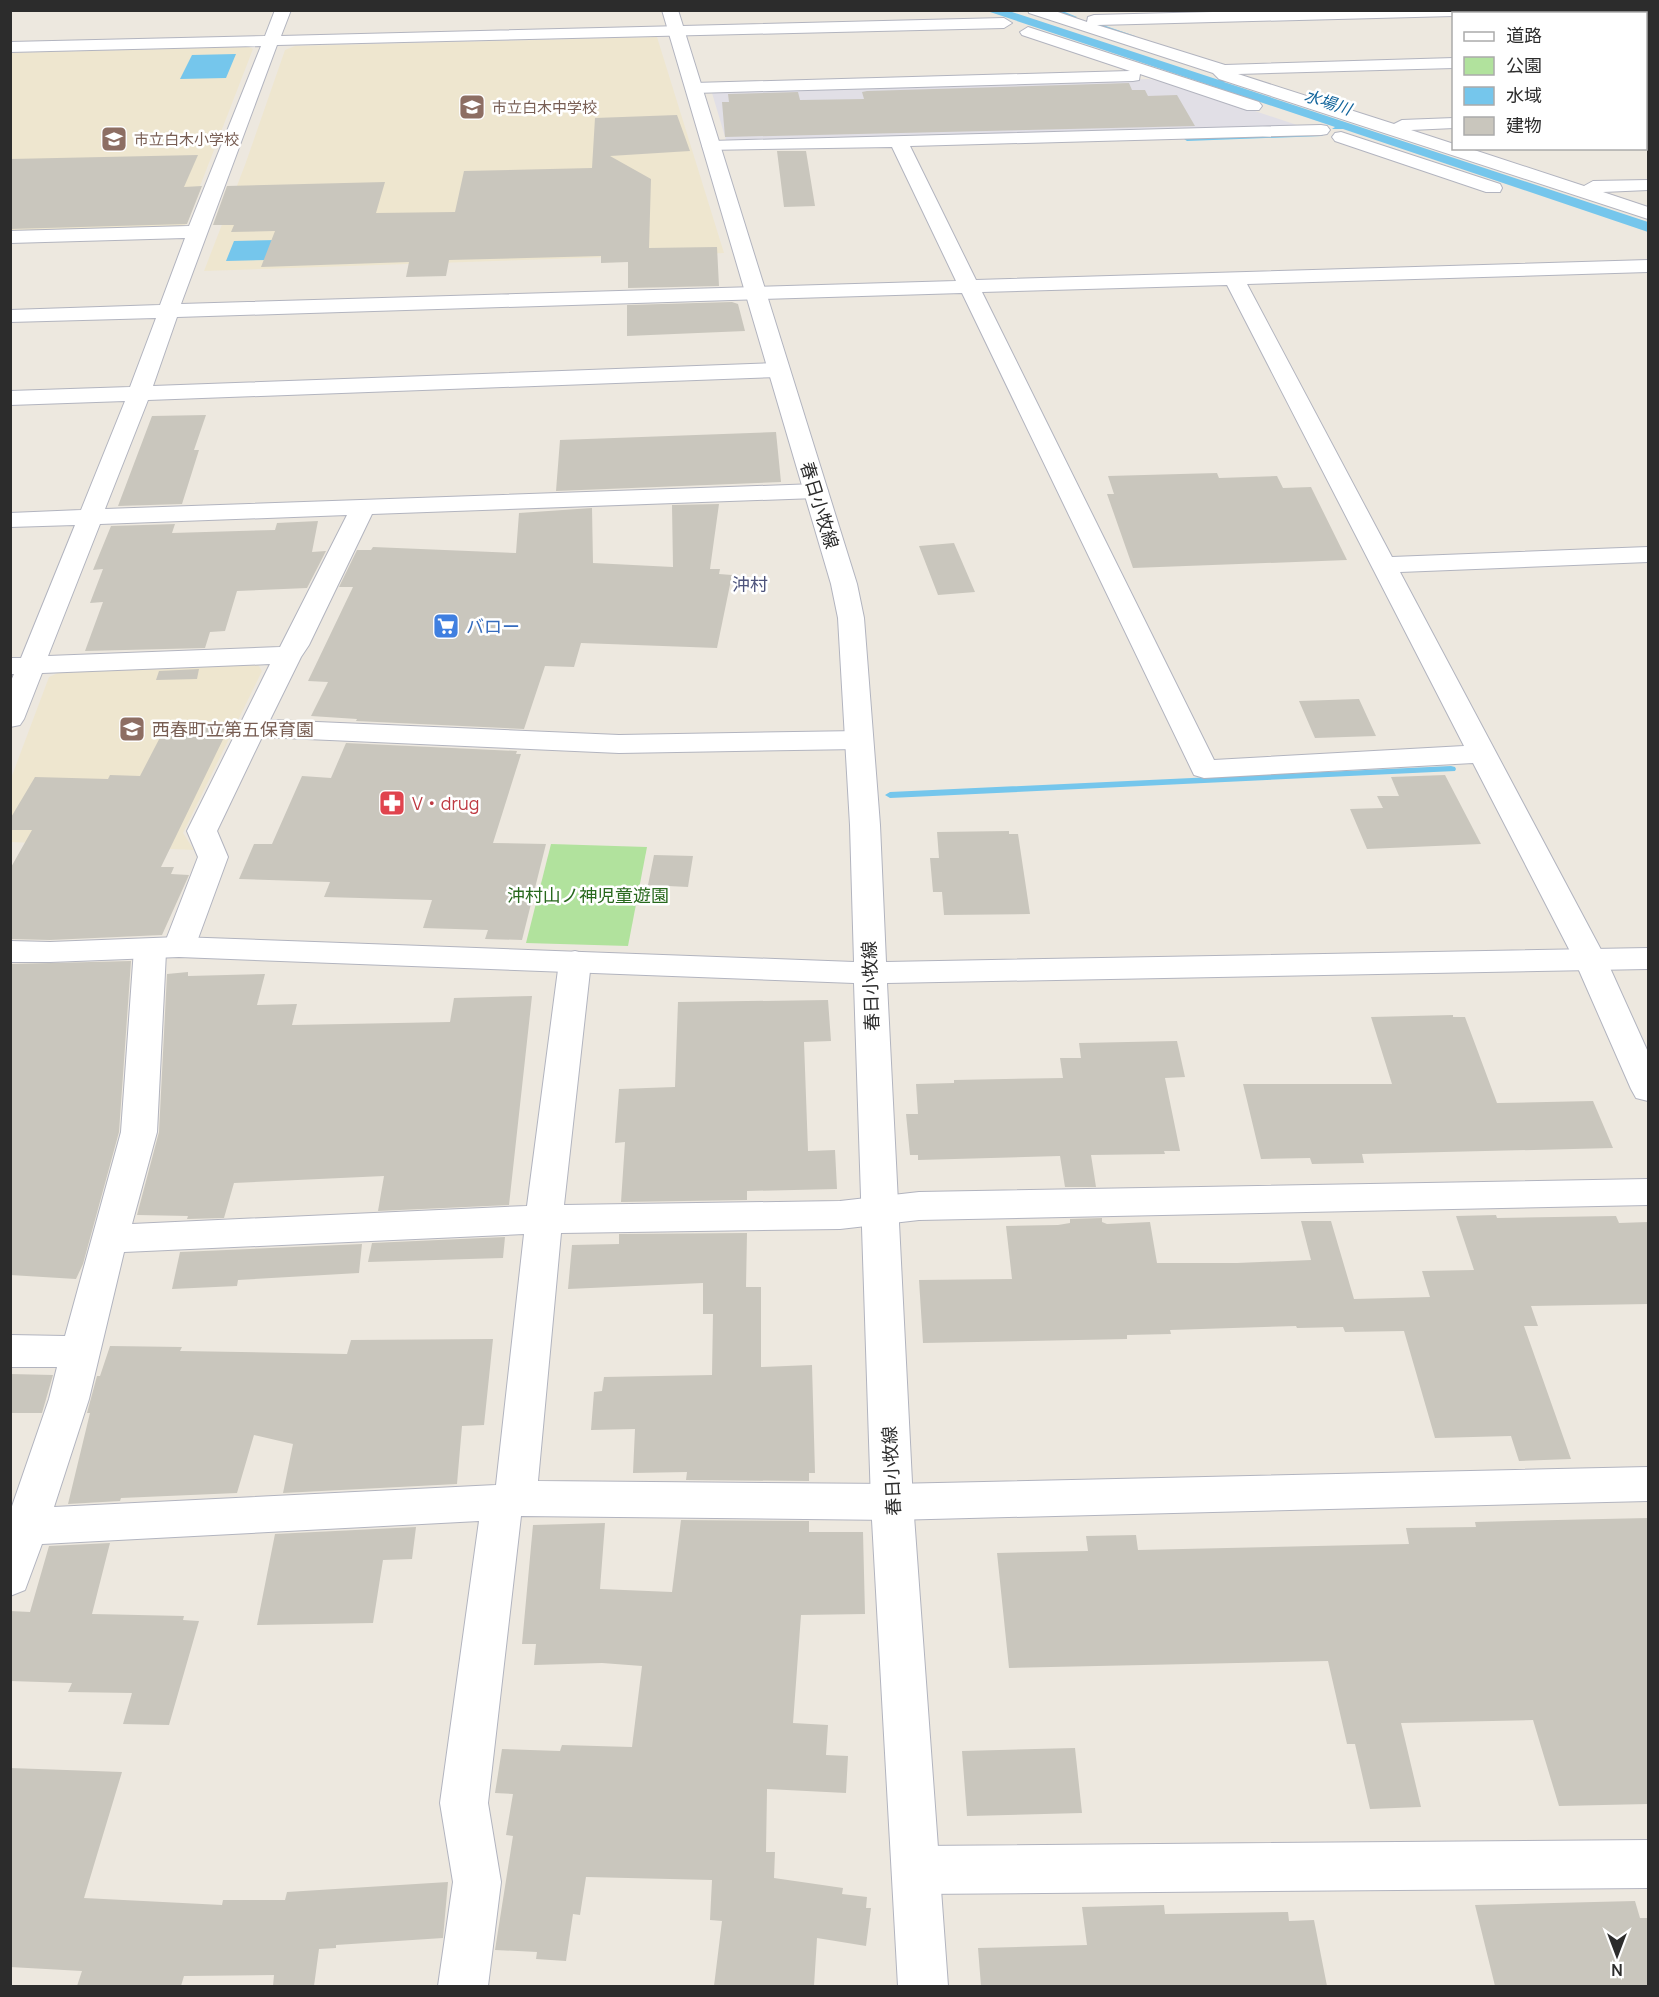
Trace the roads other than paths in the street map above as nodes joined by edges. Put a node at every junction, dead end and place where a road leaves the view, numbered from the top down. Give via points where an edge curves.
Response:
1 (283, 10) edge
2 (964, 10) edge
3 (1035, 10) edge
4 (1512, 10) edge
5 (1278, 13) edge
6 (674, 21) edge
7 (1068, 21) junction
8 (1004, 23) junction
9 (271, 41) junction
10 (10, 47) edge
11 (1452, 63) edge
12 (1294, 67) junction
13 (1219, 69) junction
14 (1156, 75) junction
15 (694, 88) junction
16 (1452, 123) edge
17 (1379, 125) junction
18 (1321, 130) junction
19 (899, 142) junction
20 (711, 146) junction
21 (1452, 149) edge
22 (1455, 150) edge
23 (1648, 186) edge
24 (1493, 188) dead end
25 (1570, 188) junction
26 (1648, 213) edge
27 (197, 231) junction
28 (10, 237) edge
29 (1648, 266) edge
30 (1234, 279) junction
31 (970, 287) junction
32 (756, 294) junction
33 (167, 312) junction
34 (10, 316) edge
35 (779, 370) junction
36 (139, 394) junction
37 (10, 398) edge
38 (816, 491) junction
39 (361, 508) junction
40 (88, 518) junction
41 (10, 520) edge
42 (1648, 554) edge
43 (1383, 565) junction
44 (288, 655) junction
45 (20, 666) edge
46 (10, 719) edge
47 (252, 728) junction
48 (859, 740) junction
49 (1482, 754) junction
50 (164, 948) junction
51 (10, 951) edge
52 (1648, 958) edge
53 (1590, 959) junction
54 (574, 962) junction
55 (870, 973) junction
56 (1648, 1089) edge
57 (1648, 1192) edge
58 (879, 1212) junction
59 (544, 1219) junction
60 (110, 1239) junction
61 (10, 1351) edge
62 (81, 1352) junction
63 (1648, 1484) edge
64 (509, 1500) junction
65 (892, 1502) junction
66 (27, 1527) junction
67 (10, 1577) edge
68 (1648, 1864) edge
69 (917, 1870) junction
70 (463, 1986) edge
71 (922, 1986) edge

1 - 9 street
2 - 8 street
3 - 7 street
4 - 5 street
5 - 7 street
5 - 12 street
6 - 8 street
6 - 9 street
6 - 15 street, 春日小牧線
7 - 13 street
8 - 14 street
9 - 10 street
9 - 27 street
11 - 12 street
12 - 13 street
13 - 17 street via 1225,75
14 - 15 street
14 - 18 street
15 - 20 street, 春日小牧線
16 - 17 street
17 - 21 street
18 - 19 street
18 - 24 street
19 - 20 street
19 - 31 street
20 - 32 street, 春日小牧線
22 - 25 street
23 - 25 street
25 - 26 street
27 - 28 street
27 - 33 street
29 - 30 street
30 - 31 street
30 - 43 street
31 - 32 street
31 - 49 street via 1204,769
32 - 33 street
32 - 35 street, 春日小牧線
33 - 34 street
33 - 36 street
35 - 36 street
35 - 38 street, 春日小牧線
36 - 37 street
36 - 40 street
38 - 39 street
38 - 48 street, 春日小牧線 via 851,618
39 - 40 street
39 - 44 street
40 - 41 street
40 - 45 street
42 - 43 street
43 - 49 street
44 - 45 street
44 - 47 street
45 - 46 street
47 - 48 street via 619,744
47 - 50 street via 202,831 213,857
48 - 55 street, 春日小牧線
49 - 53 street
50 - 51 street
50 - 54 street
50 - 60 street via 139,1132
52 - 53 street
53 - 55 street
53 - 56 street
54 - 55 street
54 - 59 street
55 - 58 street, 春日小牧線
57 - 58 street via 919,1206
58 - 59 street
58 - 65 street, 春日小牧線
59 - 60 street
59 - 64 street
60 - 62 street
61 - 62 street
62 - 66 street
63 - 65 street
64 - 65 street
64 - 66 street
64 - 70 street via 464,1803 477,1882
65 - 69 street, 春日小牧線
66 - 67 street
68 - 69 street
69 - 71 street, 春日小牧線

